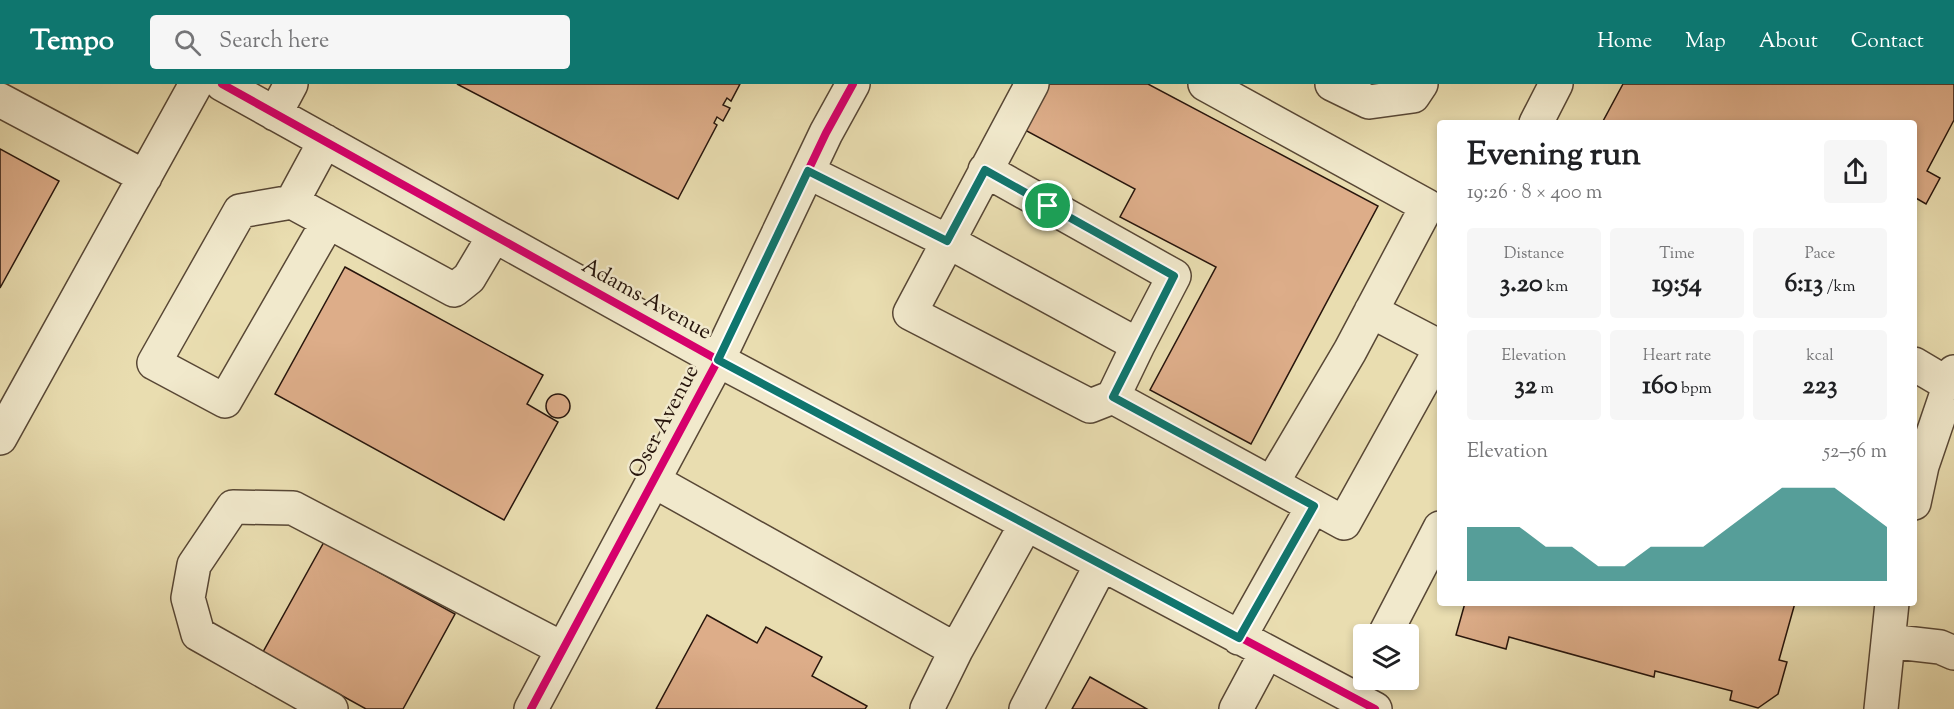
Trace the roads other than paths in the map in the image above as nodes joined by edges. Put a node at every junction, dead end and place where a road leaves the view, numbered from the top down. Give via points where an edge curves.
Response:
1 (196, 84) edge
2 (222, 84) edge
3 (291, 84) edge
4 (853, 84) edge
5 (1032, 84) edge
6 (1205, 84) edge
7 (1332, 84) edge
8 (1420, 84) edge
9 (1556, 84) edge
10 (0, 100) edge
11 (275, 114) junction
12 (1538, 120) edge
13 (325, 141) junction
14 (985, 170) junction
15 (808, 171) junction
16 (145, 177) junction
17 (292, 202) junction
18 (328, 222) junction
19 (494, 236) junction
20 (947, 241) junction
21 (1371, 311) junction
22 (1137, 345) junction
23 (1437, 347) edge
24 (1437, 354) edge
25 (718, 360) junction
26 (1917, 365) edge
27 (1951, 378) edge
28 (1113, 397) junction
29 (0, 438) edge
30 (654, 481) junction
31 (1272, 483) junction
32 (1917, 488) edge
33 (1314, 506) junction
34 (1026, 524) junction
35 (1437, 534) edge
36 (1101, 565) junction
37 (1892, 606) edge
38 (1390, 624) edge
39 (1888, 641) junction
40 (1253, 646) junction
41 (563, 649) junction
42 (956, 650) junction
43 (1954, 653) edge
44 (1363, 694) edge
45 (331, 709) edge
46 (531, 709) edge
47 (927, 709) edge
48 (1026, 709) edge
49 (1236, 709) edge
50 (1881, 709) edge

1 - 16 street
2 - 11 street, Adams Avenue
3 - 11 street
4 - 15 street, Oser Avenue
5 - 14 street
6 - 21 street via 1427,206
7 - 8 street via 1370,102 1413,96
9 - 12 street
10 - 16 street
11 - 13 street, Adams Avenue
13 - 17 street
13 - 19 street, Adams Avenue
14 - 20 street
14 - 22 street via 1174,276
15 - 20 street
15 - 25 street, Oser Avenue
16 - 29 street
17 - 18 street
17 - 18 street via 240,211 154,363 225,401
18 - 19 street via 454,290 468,278
19 - 25 street, Adams Avenue
20 - 22 street
20 - 28 street via 910,313 1090,406
21 - 23 street
21 - 31 street
22 - 28 street
24 - 33 street via 1344,523
25 - 30 street, Oser Avenue
25 - 34 street, Adams Avenue
26 - 27 street
27 - 32 street
28 - 31 street
30 - 41 street, Oser Avenue
30 - 42 street
31 - 33 street
33 - 40 street
34 - 36 street, Adams Avenue
34 - 42 street
35 - 38 street
36 - 40 street, Adams Avenue
36 - 48 street
37 - 39 street
39 - 43 street via 1940,647
39 - 50 street
40 - 44 street, Adams Avenue
40 - 49 street
41 - 45 street via 293,508 233,507 194,565 188,598 198,634
41 - 46 street, Oser Avenue
42 - 47 street

